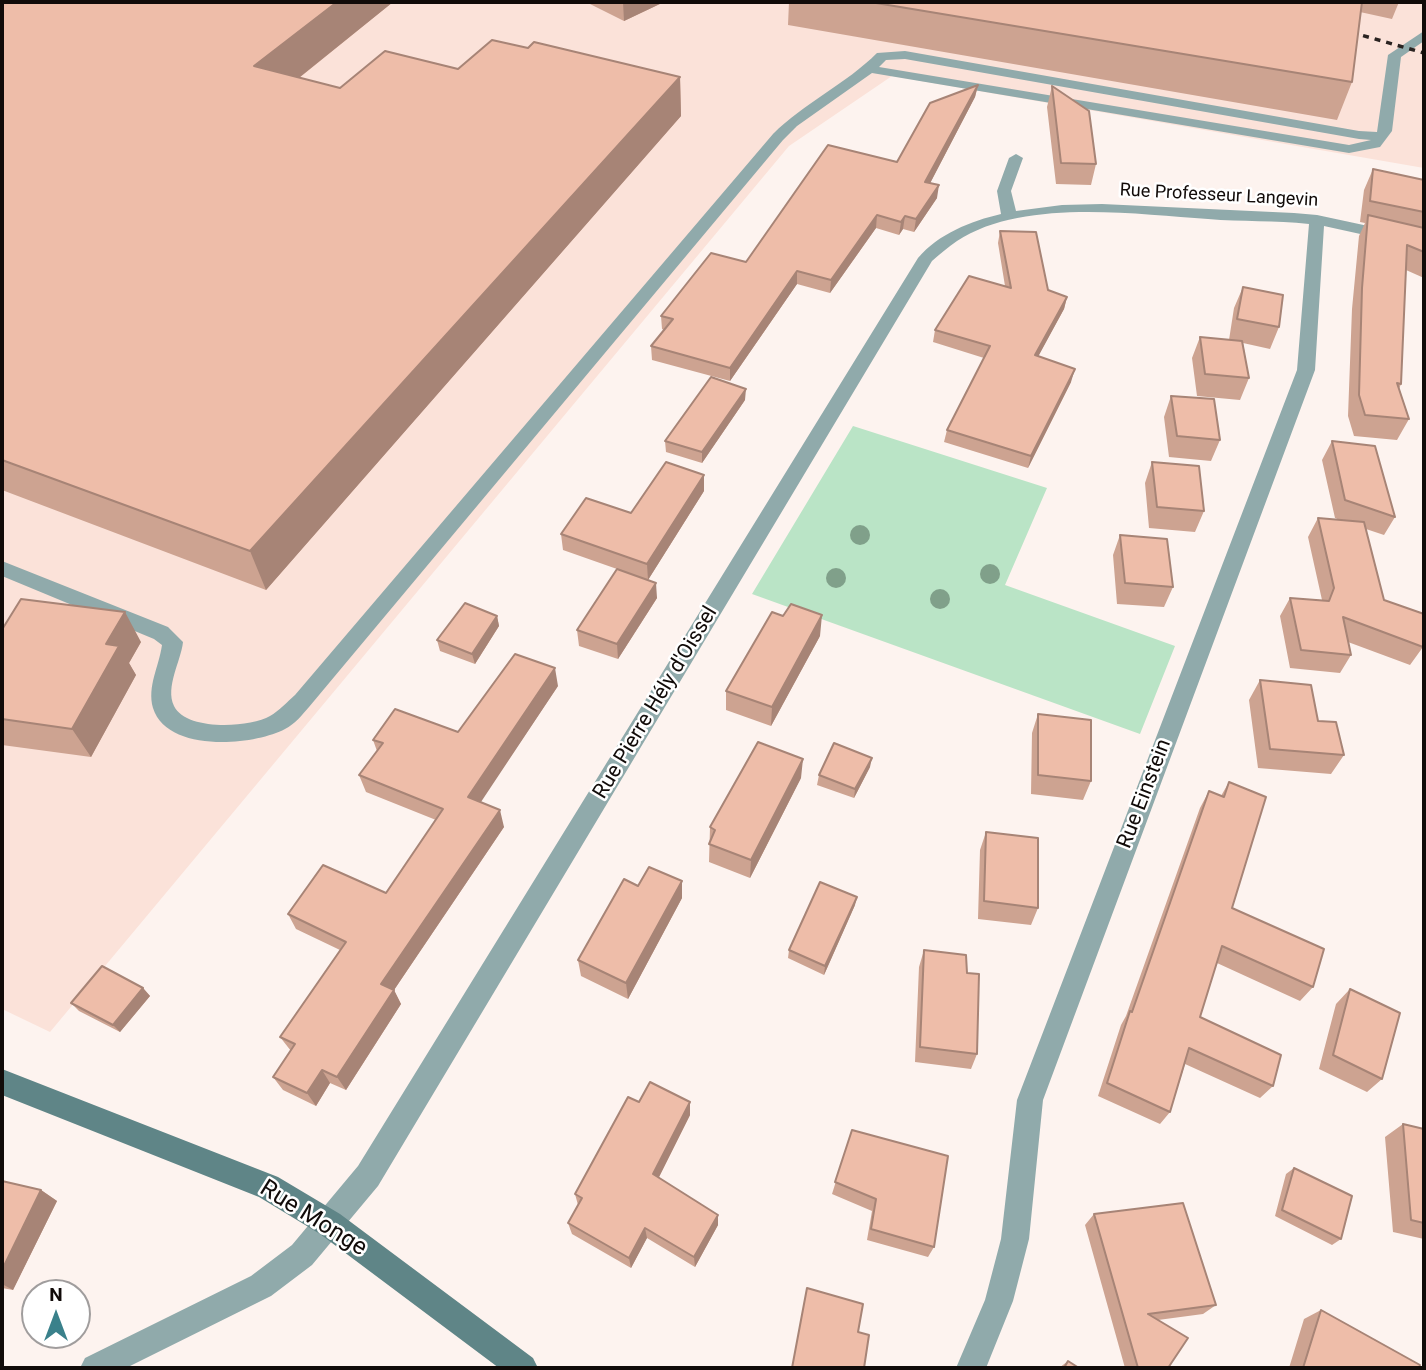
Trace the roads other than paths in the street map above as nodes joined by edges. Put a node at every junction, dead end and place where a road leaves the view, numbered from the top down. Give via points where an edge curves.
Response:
1 (1424, 35) edge
2 (1016, 158) dead end
3 (1009, 216) junction
4 (1317, 220) junction
5 (1424, 243) edge
6 (2, 568) edge
7 (2, 1082) edge
8 (330, 1224) junction
9 (95, 1368) edge
10 (523, 1368) edge
11 (971, 1368) edge

1 - 6 street via 1395,55 1385,131 1380,136 905,55 882,56 778,137 302,701 278,723 220,735 188,728 166,713 161,695 173,642 161,632
2 - 3 street via 1004,191
3 - 4 street, Rue Professeur Langevin via 1092,208
3 - 8 street, Rue Pierre Hély d'Oissel via 952,237 926,258 372,1170
4 - 5 street, Rue Professeur Langevin
4 - 11 street, Rue Einstein via 1306,370 1030,1100 1015,1239 999,1301
7 - 8 street, Rue Monge via 268,1187
8 - 9 street, Rue Pierre Hély d'Oissel via 302,1255 261,1286
8 - 10 street, Rue Monge

